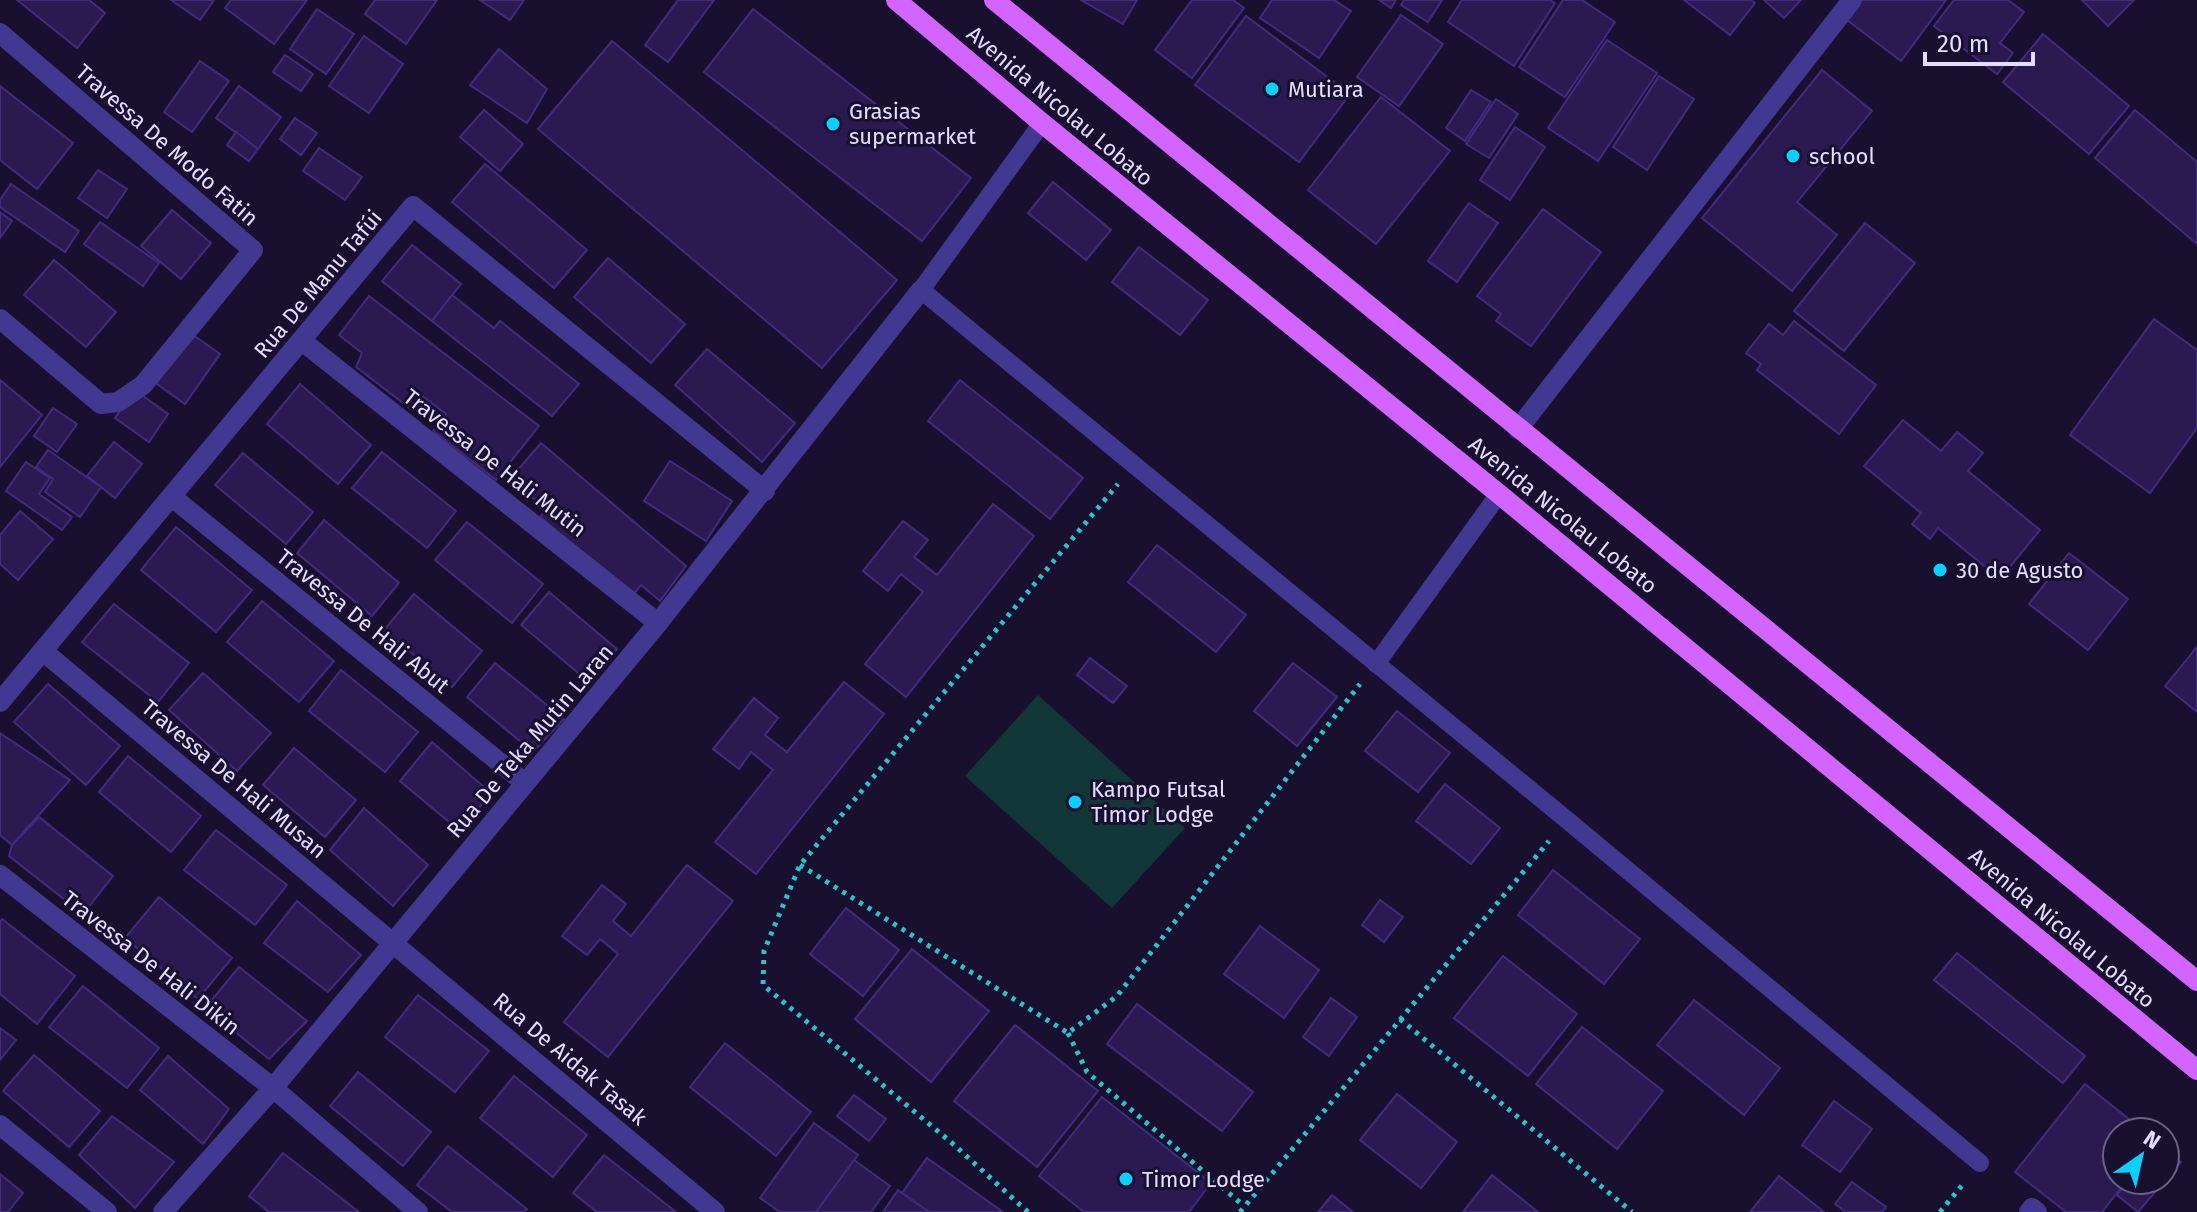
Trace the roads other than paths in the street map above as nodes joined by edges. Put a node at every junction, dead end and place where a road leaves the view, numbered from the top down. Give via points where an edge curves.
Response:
1 (896, 0) edge
2 (994, 0) edge
3 (1852, 0) edge
4 (0, 33) edge
5 (1042, 123) junction
6 (921, 290) junction
7 (0, 319) edge
8 (302, 341) junction
9 (1518, 429) junction
10 (765, 491) junction
11 (1499, 494) junction
12 (172, 497) junction
13 (658, 623) junction
14 (44, 652) junction
15 (1376, 664) junction
16 (0, 702) edge
17 (525, 783) junction
18 (0, 875) edge
19 (395, 943) junction
20 (2197, 981) edge
21 (2197, 1070) edge
22 (273, 1088) junction
23 (0, 1125) edge
24 (1980, 1163) road end
25 (107, 1212) edge
26 (163, 1212) edge
27 (418, 1212) edge
28 (715, 1212) edge
29 (2029, 1212) edge
30 (2037, 1212) edge

1 - 5 main road, Avenida Nicolau Lobato
2 - 9 main road, Avenida Nicolau Lobato
3 - 9 street
4 - 7 street, Travessa De Modo Fatin via 253,250 143,385 118,402 101,404
5 - 6 lane
5 - 11 main road, Avenida Nicolau Lobato
6 - 10 street, Rua De Teka Mutin Laran
6 - 15 lane
8 - 10 street, Rua De Manu Tafúi via 413,206
8 - 12 street, Rua De Manu Tafúi
8 - 13 street, Travessa De Hali Mutin
9 - 20 main road, Avenida Nicolau Lobato
10 - 13 street, Rua De Teka Mutin Laran
11 - 15 lane
11 - 21 main road, Avenida Nicolau Lobato
12 - 14 street, Rua De Manu Tafúi
12 - 17 street, Travessa De Hali Abut
13 - 17 street, Rua De Teka Mutin Laran
14 - 16 street, Rua De Manu Tafúi
14 - 19 street, Travessa De Hali Musan
15 - 24 lane
17 - 19 street, Rua De Teka Mutin Laran
18 - 22 street, Travessa De Hali Dikin
19 - 22 street, Rua De Teka Mutin Laran
19 - 28 street, Rua De Aidak Tasak
22 - 26 street, Rua De Teka Mutin Laran
22 - 27 street, Travessa De Hali Dikin
23 - 25 street
29 - 30 street

